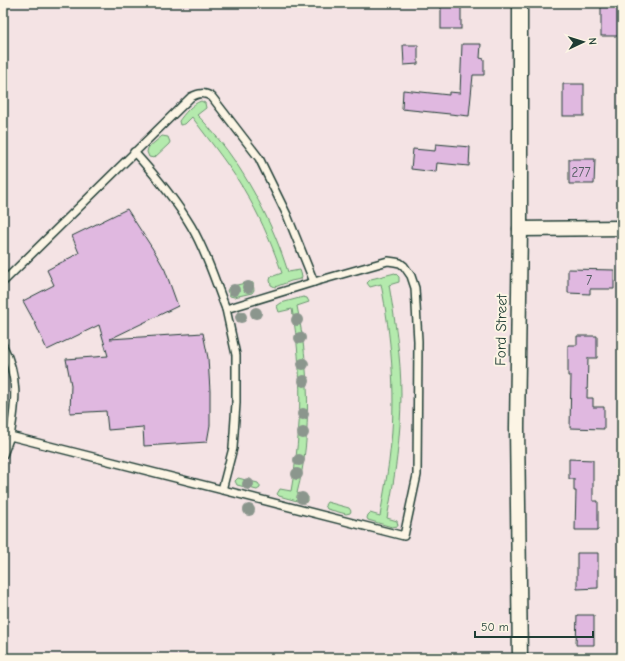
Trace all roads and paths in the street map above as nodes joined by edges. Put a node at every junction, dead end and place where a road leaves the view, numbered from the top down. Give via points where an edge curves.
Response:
1 (520, 3) edge
2 (134, 152) junction
3 (622, 228) edge
4 (520, 230) junction
5 (3, 282) edge
6 (314, 282) junction
7 (226, 309) junction
8 (3, 346) edge
9 (10, 436) junction
10 (3, 455) edge
11 (222, 490) junction
12 (520, 658) edge

1 - 4 street, Ford Street
2 - 5 lane
2 - 6 lane via 191,96 202,93 212,97 259,158 287,215
2 - 7 lane via 157,177 191,226
3 - 4 street
4 - 12 street, Ford Street via 517,428
6 - 7 lane
6 - 11 lane via 388,262 400,263 411,276 415,288 418,340 417,475 404,536
7 - 11 lane via 236,355 236,403 233,448
8 - 9 lane via 8,355 15,384 15,410
9 - 10 lane
9 - 11 lane

